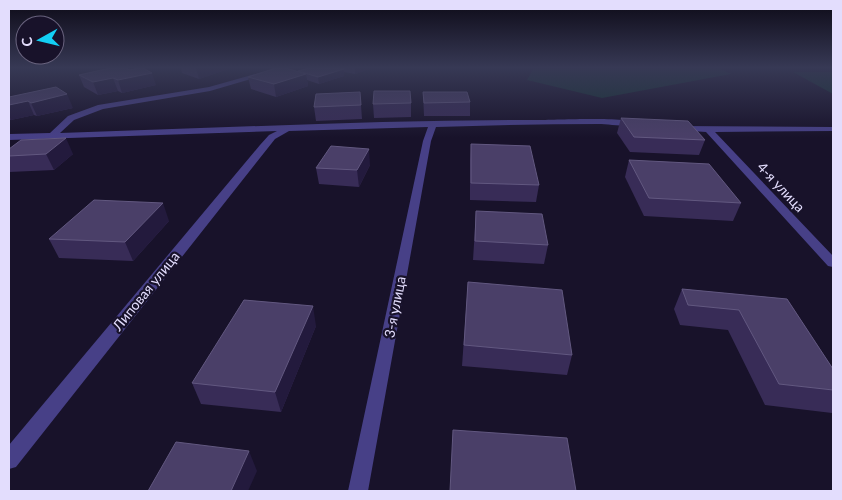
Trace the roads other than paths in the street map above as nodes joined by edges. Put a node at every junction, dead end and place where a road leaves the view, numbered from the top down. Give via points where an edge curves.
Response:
1 (196, 91) edge
2 (433, 124) junction
3 (644, 124) edge
4 (671, 127) edge
5 (288, 129) junction
6 (833, 129) edge
7 (708, 130) junction
8 (52, 136) junction
9 (9, 137) edge
10 (833, 264) edge
11 (9, 460) edge
12 (358, 491) edge

1 - 8 street via 100,107 71,118
2 - 3 street
2 - 5 street
2 - 12 street, 3-я улица
4 - 7 street
5 - 8 street
5 - 11 street, Липовая улица via 262,147
6 - 7 street
7 - 10 street, 4-я улица
8 - 9 street

